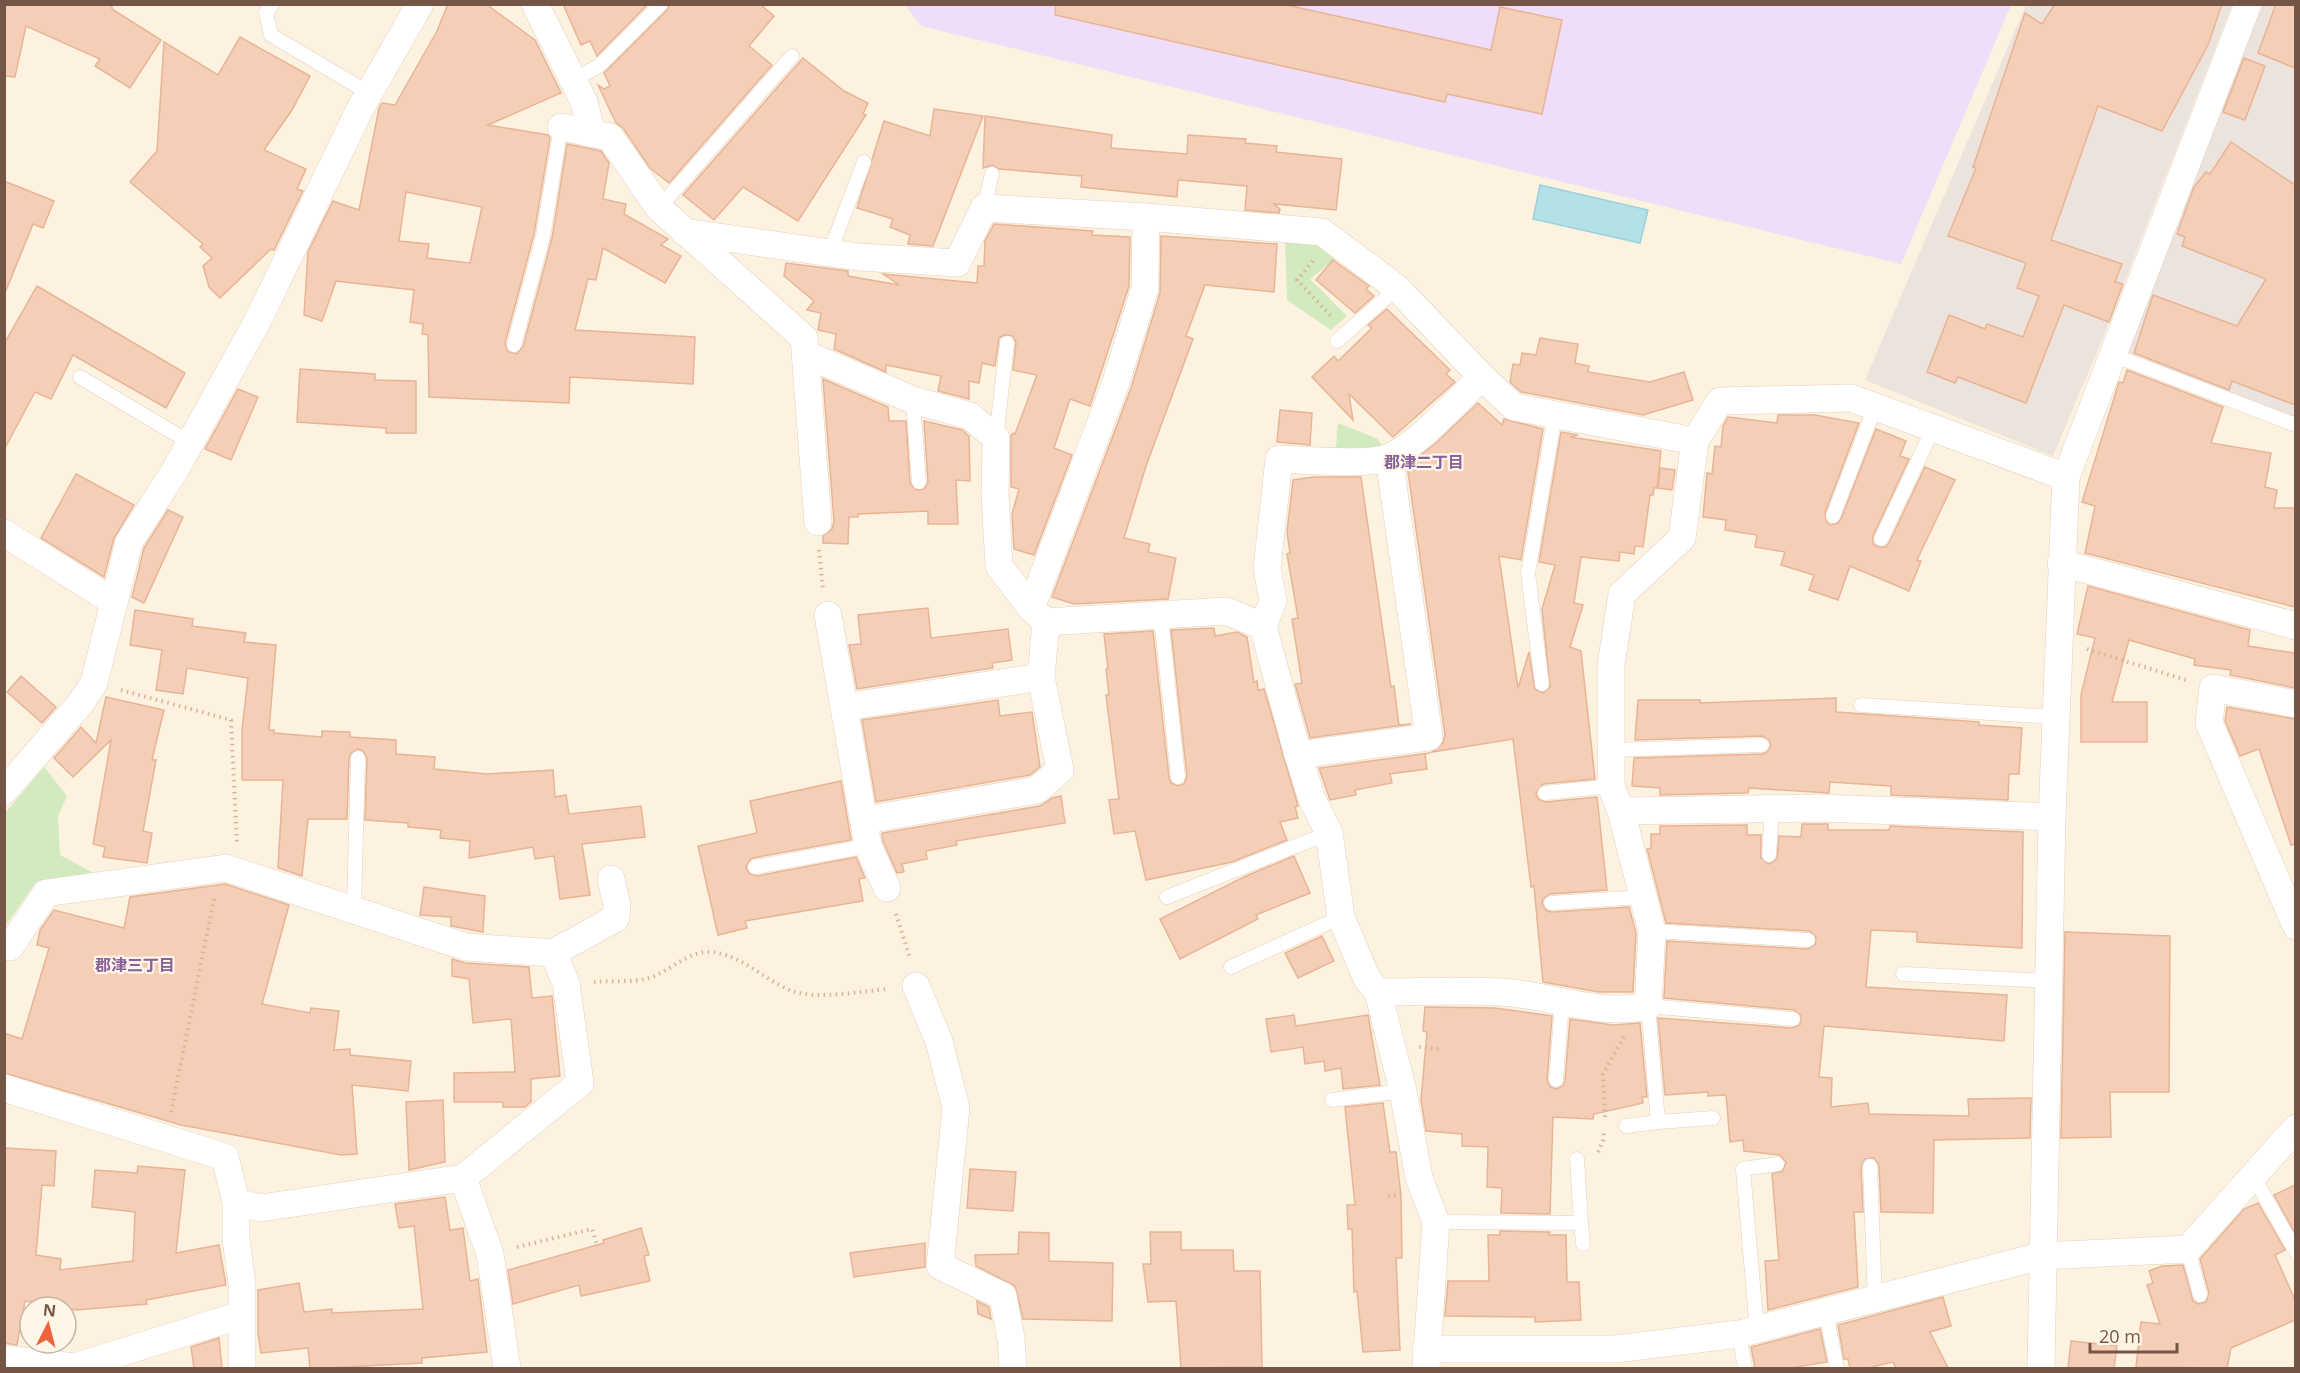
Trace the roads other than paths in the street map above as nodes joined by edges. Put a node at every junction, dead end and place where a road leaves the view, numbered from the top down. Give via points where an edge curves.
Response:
1 (272, 4) edge
2 (535, 4) edge
3 (661, 4) edge
4 (2248, 4) edge
5 (419, 5) edge
6 (792, 56) dead end
7 (574, 80) junction
8 (369, 93) junction
9 (561, 127) joint
10 (592, 133) junction
11 (864, 162) dead end
12 (992, 174) dead end
13 (659, 208) junction
14 (984, 208) junction
15 (1146, 216) junction
16 (684, 232) junction
17 (830, 252) junction
18 (1397, 288) junction
19 (1342, 336) road end
20 (1007, 343) dead end
21 (514, 345) dead end
22 (807, 355) junction
23 (2114, 355) junction
24 (1482, 377) junction
25 (80, 378) dead end
26 (913, 400) junction
27 (1875, 407) junction
28 (1556, 414) junction
29 (2295, 425) edge
30 (1933, 429) junction
31 (996, 438) junction
32 (1695, 441) junction
33 (189, 442) junction
34 (1389, 458) junction
35 (2066, 477) junction
36 (919, 482) dead end
37 (1833, 516) dead end
38 (818, 522) road end
39 (4, 533) edge
40 (1881, 539) dead end
41 (2061, 563) junction
42 (114, 602) junction
43 (828, 615) road end
44 (1039, 615) junction
45 (1161, 617) junction
46 (1263, 626) junction
47 (2295, 626) edge
48 (1041, 677) junction
49 (1542, 684) dead end
50 (1862, 705) dead end
51 (2295, 705) edge
52 (844, 707) junction
53 (2055, 717) junction
54 (1762, 745) dead end
55 (1612, 750) junction
56 (1298, 755) junction
57 (358, 758) dead end
58 (1178, 777) dead end
59 (1611, 786) junction
60 (4, 790) edge
61 (1545, 793) dead end
62 (1772, 808) junction
63 (1621, 811) junction
64 (2052, 817) junction
65 (867, 833) junction
66 (1329, 833) junction
67 (1769, 855) dead end
68 (755, 867) dead end
69 (611, 879) dead end
70 (887, 888) road end
71 (1167, 897) dead end
72 (1642, 897) junction
73 (1551, 903) dead end
74 (354, 909) junction
75 (1341, 918) junction
76 (2295, 926) edge
77 (1652, 931) junction
78 (1808, 940) dead end
79 (6, 953) edge
80 (553, 953) junction
81 (1231, 967) dead end
82 (1903, 974) dead end
83 (2048, 981) junction
84 (915, 986) road end
85 (1378, 992) junction
86 (1562, 1003) junction
87 (1648, 1006) junction
88 (1792, 1019) dead end
89 (1556, 1080) dead end
90 (4, 1088) edge
91 (1402, 1091) junction
92 (1332, 1100) dead end
93 (1713, 1118) dead end
94 (1658, 1122) junction
95 (1626, 1126) dead end
96 (2295, 1128) edge
97 (1578, 1163) road end
98 (1777, 1164) dead end
99 (1870, 1166) dead end
100 (2252, 1174) junction
101 (463, 1178) junction
102 (236, 1202) junction
103 (1436, 1222) junction
104 (1581, 1223) junction
105 (1583, 1244) dead end
106 (2188, 1249) junction
107 (2295, 1252) edge
108 (2041, 1256) junction
109 (2200, 1295) dead end
110 (1875, 1300) junction
111 (1826, 1313) junction
112 (241, 1315) junction
113 (1748, 1332) junction
114 (1426, 1358) edge
115 (15, 1363) edge
116 (242, 1368) edge
117 (507, 1368) edge
118 (1013, 1368) edge
119 (1745, 1368) edge
120 (1837, 1368) edge
121 (2041, 1368) edge

1 - 8 lane via 266,13 271,35
2 - 7 street
3 - 7 lane via 600,65
4 - 23 street
5 - 8 street
6 - 13 lane
7 - 10 street
8 - 33 street via 257,322
9 - 10 street
9 - 21 lane via 543,236
10 - 13 street via 610,137
11 - 17 lane
12 - 14 lane
13 - 16 street
14 - 15 street
14 - 17 street via 957,263
15 - 18 street via 1322,232
15 - 44 street via 1145,288
16 - 17 street
16 - 22 street via 804,338
18 - 19 lane
18 - 24 street
20 - 31 lane
22 - 26 street
22 - 38 street
23 - 29 lane
23 - 35 street
24 - 28 street via 1514,407
24 - 34 street via 1418,437
25 - 33 lane
26 - 31 street via 970,416
26 - 36 lane
27 - 30 street
27 - 32 street via 1851,399 1720,401
27 - 37 lane
28 - 32 street
28 - 49 lane via 1528,573
30 - 35 street
30 - 40 lane
31 - 44 street via 999,566
32 - 55 street via 1682,538 1622,594 1611,665
33 - 42 street via 129,542
34 - 46 street via 1330,462 1279,459 1267,568 1273,601
34 - 56 street via 1429,737
35 - 41 street
39 - 42 street
41 - 47 street
41 - 53 street
42 - 60 street via 94,683
43 - 52 street
44 - 45 street
44 - 48 street
45 - 46 street via 1226,611
45 - 58 lane
46 - 56 street
48 - 52 street
48 - 65 street via 1060,770 1037,790
50 - 53 lane
51 - 76 street via 2213,688 2209,723
52 - 65 street
53 - 64 street
54 - 55 lane
55 - 59 street
56 - 66 street via 1312,799
57 - 74 lane
59 - 61 lane
59 - 63 street
62 - 63 street
62 - 64 street
62 - 67 lane
63 - 72 street
64 - 83 street
65 - 68 lane
65 - 70 street
66 - 71 lane
66 - 75 street
69 - 80 street via 616,918
72 - 73 lane
72 - 77 street
74 - 79 street via 229,869 46,893
74 - 80 street via 466,947
75 - 81 lane
75 - 85 street via 1367,979
77 - 78 lane
77 - 87 street
80 - 101 street via 567,983 580,1083
82 - 83 lane
83 - 108 street
84 - 118 street via 939,1041 956,1108 940,1266 1003,1296
85 - 86 street via 1512,993
85 - 91 street
86 - 87 street via 1627,1011
86 - 89 lane
87 - 88 lane
87 - 94 lane
90 - 102 street via 225,1157
91 - 92 lane
91 - 103 street via 1419,1178
93 - 94 lane
94 - 95 lane
96 - 100 street
97 - 104 lane
98 - 113 lane via 1743,1169
99 - 110 lane
100 - 106 street
100 - 107 lane
101 - 102 street via 261,1208
101 - 117 street via 490,1254
102 - 112 street
103 - 104 lane
103 - 114 street
104 - 105 lane
106 - 108 street
106 - 109 lane
108 - 110 street
108 - 121 street
110 - 111 street
111 - 113 street
111 - 120 lane
112 - 115 street via 75,1367
112 - 116 street
113 - 114 street via 1616,1349
113 - 119 lane

